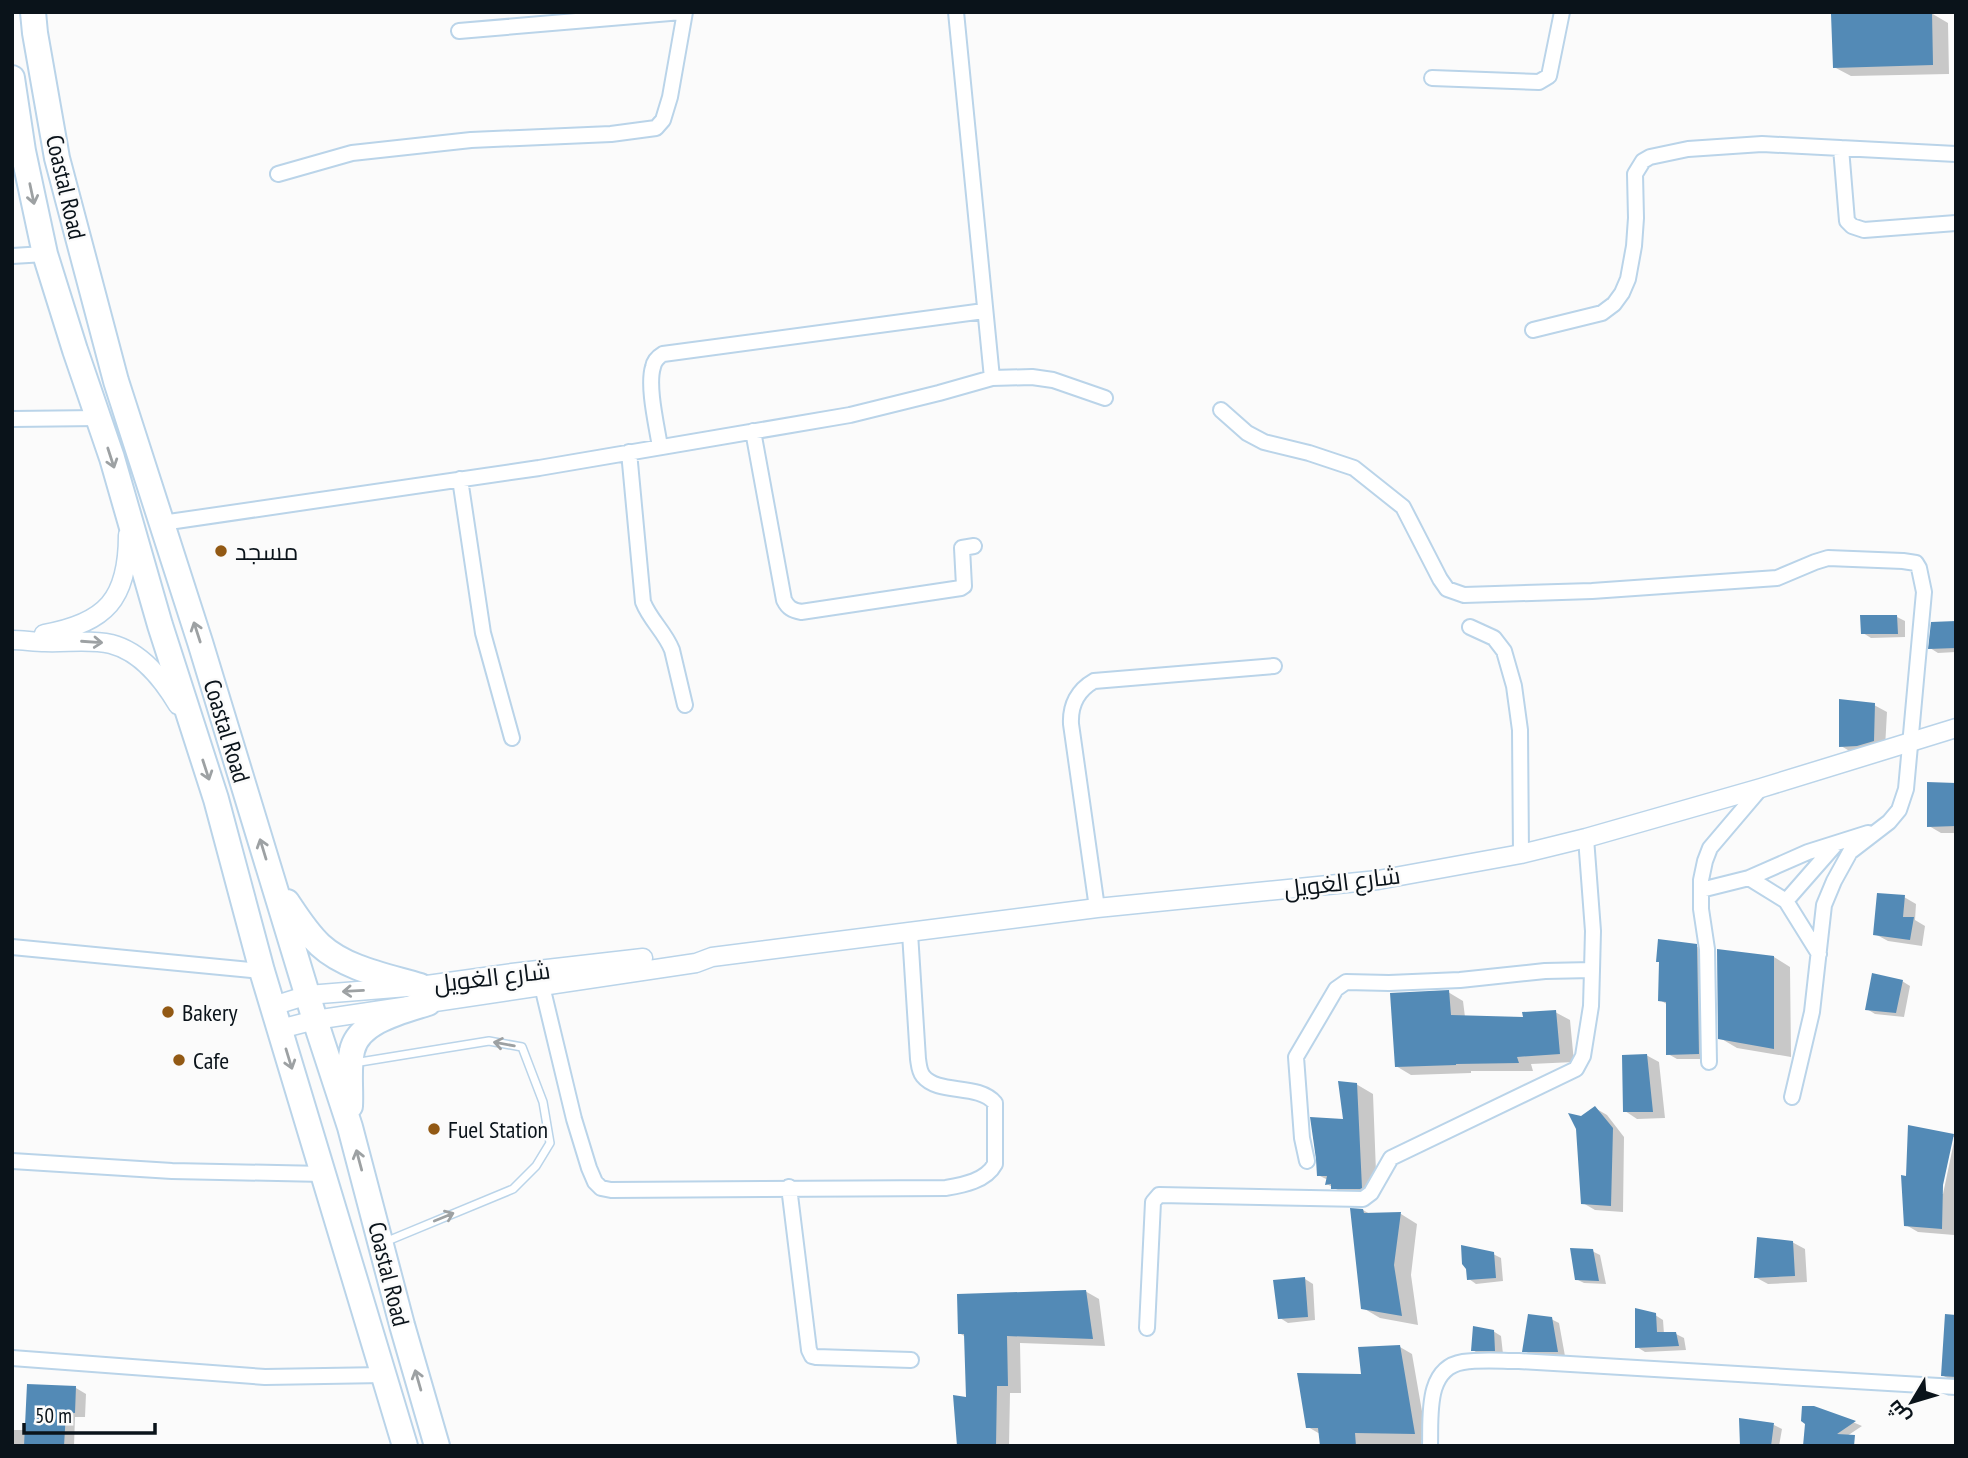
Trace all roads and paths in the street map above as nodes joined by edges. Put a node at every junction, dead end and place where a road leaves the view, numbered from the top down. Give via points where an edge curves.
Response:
1 (33, 12) edge
2 (683, 12) edge
3 (956, 12) edge
4 (1562, 12) edge
5 (459, 31) dead end
6 (12, 78) edge
7 (1432, 78) dead end
8 (1841, 148) junction
9 (1956, 154) edge
10 (278, 174) dead end
11 (1956, 223) edge
12 (45, 254) junction
13 (12, 256) edge
14 (985, 311) junction
15 (1533, 330) dead end
16 (992, 378) junction
17 (1105, 398) dead end
18 (1221, 410) dead end
19 (98, 418) junction
20 (12, 419) edge
21 (752, 432) junction
22 (660, 447) junction
23 (629, 452) junction
24 (460, 479) junction
25 (128, 515) junction
26 (162, 523) junction
27 (974, 546) dead end
28 (1470, 627) dead end
29 (18, 640) edge
30 (1274, 666) dead end
31 (685, 705) dead end
32 (1956, 728) edge
33 (194, 731) junction
34 (512, 738) dead end
35 (1909, 743) junction
36 (1762, 788) junction
37 (1879, 829) junction
38 (1586, 838) junction
39 (1838, 842) junction
40 (1521, 855) junction
41 (1749, 878) junction
42 (274, 883) junction
43 (1701, 890) junction
44 (1786, 901) junction
45 (1097, 908) junction
46 (910, 933) junction
47 (12, 947) edge
48 (1819, 954) junction
49 (712, 957) junction
50 (1592, 970) junction
51 (262, 971) junction
52 (542, 986) junction
53 (308, 995) junction
54 (424, 995) junction
55 (276, 1017) junction
56 (315, 1020) junction
57 (1709, 1062) dead end
58 (351, 1063) junction
59 (1792, 1097) dead end
60 (350, 1128) junction
61 (12, 1161) edge
62 (1307, 1161) dead end
63 (324, 1174) junction
64 (789, 1188) junction
65 (381, 1243) junction
66 (1147, 1328) dead end
67 (12, 1358) edge
68 (911, 1360) dead end
69 (384, 1375) junction
70 (1956, 1387) edge
71 (405, 1446) edge
72 (436, 1446) edge
73 (1430, 1446) edge

1 - 26 highway, Coastal Road via 57,158 116,381
2 - 5 street
2 - 10 street via 670,97 656,128 352,153
3 - 14 street
4 - 7 street via 1545,80
6 -> 12 highway, Coastal Road
8 - 9 street
8 - 11 street via 1847,221 1852,226 1864,230
8 - 15 street via 1762,145 1688,149 1643,161 1635,174 1634,246 1622,293 1602,313
12 - 13 street
12 - 19 highway, Coastal Road
14 - 16 street
14 - 22 street via 663,354 653,367 652,384
16 - 17 street via 1045,378
16 - 21 street via 850,415
18 - 35 street via 1264,442 1354,468 1403,507 1440,579 1447,589 1464,595 1777,578 1828,558 1916,562 1924,592
19 - 20 street
19 -> 25 highway, Coastal Road
21 - 22 street
21 - 27 street via 784,600 793,611 961,588 961,550
22 - 23 street
23 - 24 street
23 - 31 street via 643,602 672,650
24 - 26 street
24 - 34 street via 483,634
25 - 29 street via 123,578 102,614 85,624
25 - 33 highway, Coastal Road
42 -> 26 highway, Coastal Road
28 - 40 street via 1494,638 1504,651 1514,686 1520,730
29 -> 33 street via 113,644 155,672
30 - 45 street via 1094,681 1082,690 1070,714
32 - 35 street, شارع الغويل
33 -> 51 highway, Coastal Road
35 - 36 street, شارع الغويل
35 - 37 street via 1906,789 1899,810
36 - 38 street, شارع الغويل
36 - 43 street via 1710,848
37 - 39 street
37 - 48 street via 1850,852 1834,881 1824,905
38 - 40 street, شارع الغويل
38 - 50 street
39 - 41 street
39 - 44 street
40 - 45 street, شارع الغويل via 1378,880
41 - 43 street
41 - 44 street
42 - 53 highway, Coastal Road
42 - 54 highway via 322,947
43 - 57 street
44 - 48 street
45 - 46 street, شارع الغويل
46 - 49 street, شارع الغويل
46 - 64 street via 921,1073 929,1081 993,1100 995,1164 983,1176 946,1188
47 - 51 street
48 - 59 street via 1812,1012
49 - 52 street, شارع الغويل
49 - 54 street, شارع الغويل via 690,952
50 - 62 street via 1341,984 1296,1057
50 - 66 street via 1583,1056 1576,1069 1391,1157 1371,1194 1363,1199 1159,1195 1153,1202
51 - 55 highway, Coastal Road
52 - 54 street, شارع الغويل
52 - 64 street via 574,1119 589,1168 601,1188
54 -> 53 street, شارع الغويل
53 - 55 street, شارع الغويل
53 - 56 highway, Coastal Road
54 - 56 street, شارع الغويل
54 - 58 highway via 361,1033 352,1048
55 - 56 street, شارع الغويل
55 -> 63 highway, Coastal Road
56 - 60 highway, Coastal Road
58 - 60 highway
65 -> 58 lane via 513,1189 536,1167 550,1143 543,1102 522,1047 489,1041
65 -> 60 highway, Coastal Road
61 - 63 street
63 - 69 highway, Coastal Road
64 - 68 street via 812,1356
72 -> 65 highway, Coastal Road
67 - 69 street via 265,1377
69 - 71 highway, Coastal Road
70 - 73 street via 1519,1361 1462,1362 1442,1373 1434,1387

